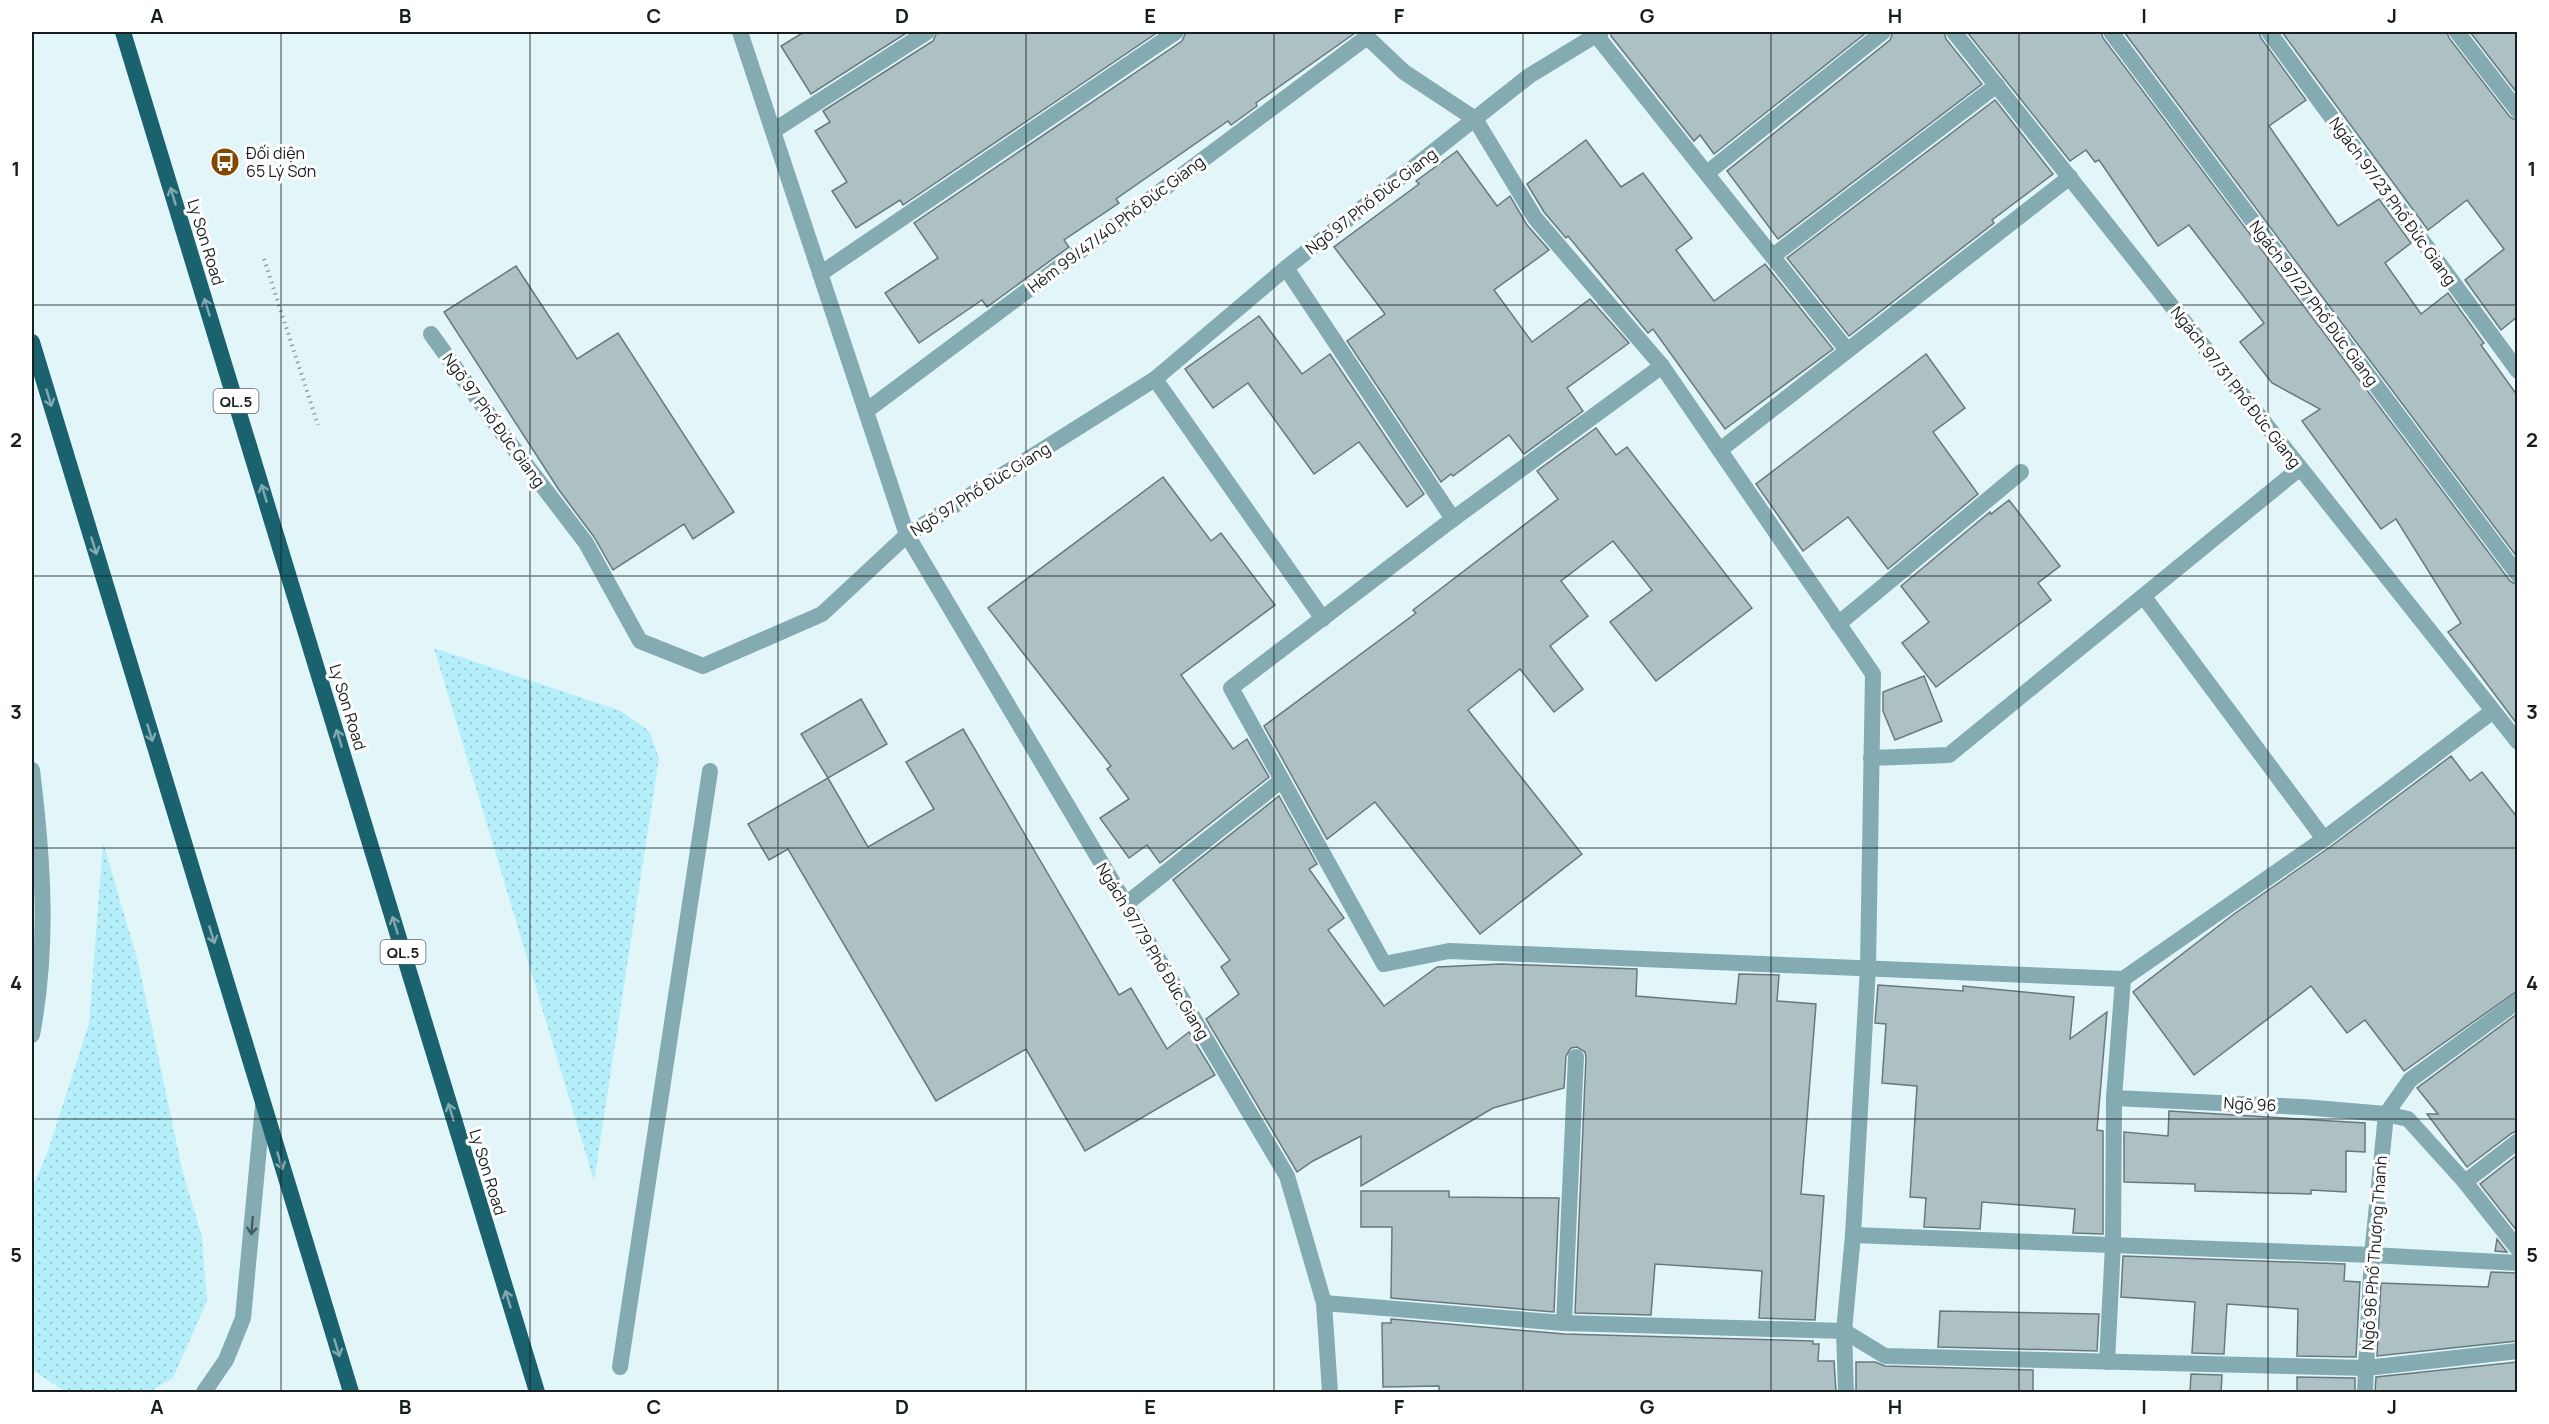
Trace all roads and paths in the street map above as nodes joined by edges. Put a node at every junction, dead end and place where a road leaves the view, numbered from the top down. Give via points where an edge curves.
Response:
1 (123, 32) edge
2 (740, 32) edge
3 (927, 32) edge
4 (1176, 32) edge
5 (1883, 32) edge
6 (1954, 32) edge
7 (2111, 32) edge
8 (2269, 32) edge
9 (2457, 32) edge
10 (1598, 33) edge
11 (1366, 34) edge
12 (1997, 85) junction
13 (2517, 111) edge
14 (1475, 119) junction
15 (773, 131) junction
16 (1707, 173) junction
17 (2070, 177) junction
18 (1773, 256) junction
19 (264, 259) dead end
20 (1286, 268) junction
21 (820, 274) junction
22 (431, 334) dead end
23 (32, 342) edge
24 (1847, 350) junction
25 (1662, 366) junction
26 (2517, 371) edge
27 (1155, 379) junction
28 (866, 411) junction
29 (318, 425) dead end
30 (1720, 450) junction
31 (2300, 468) junction
32 (2021, 471) dead end
33 (1454, 519) junction
34 (907, 535) junction
35 (2517, 575) edge
36 (2145, 597) junction
37 (1323, 619) junction
38 (1838, 624) junction
39 (2493, 711) junction
40 (2517, 742) edge
41 (1871, 758) junction
42 (32, 770) edge
43 (710, 771) dead end
44 (1282, 780) junction
45 (35, 828) edge
46 (2324, 839) junction
47 (1126, 904) junction
48 (1868, 967) junction
49 (2123, 979) junction
50 (36, 992) edge
51 (2517, 1001) edge
52 (32, 1035) edge
53 (1576, 1057) dead end
54 (2114, 1098) junction
55 (263, 1105) junction
56 (2385, 1114) junction
57 (2517, 1141) edge
58 (2465, 1182) junction
59 (1853, 1234) junction
60 (2113, 1245) junction
61 (2517, 1249) edge
62 (2372, 1255) junction
63 (2517, 1263) edge
64 (1324, 1303) junction
65 (1564, 1323) junction
66 (1844, 1331) junction
67 (2517, 1351) edge
68 (2107, 1362) junction
69 (620, 1367) dead end
70 (2366, 1368) junction
71 (204, 1392) edge
72 (351, 1392) edge
73 (537, 1392) edge
74 (1330, 1392) edge
75 (1846, 1392) edge
76 (2365, 1392) edge

73 -> 1 highway, Ly Son Road / QL.5
2 - 15 street, Ngách 97/79 Phố Đức Giang
3 - 15 street
4 - 21 street
5 - 16 street
6 - 12 street, Ngách 97/31 Phố Đức Giang
7 - 35 street, Ngách 97/27 Phố Đức Giang
8 - 26 street, Ngách 97/23 Phố Đức Giang
9 - 13 street
10 - 14 street, Ngõ 97 Phố Đức Giang via 1529,76
10 - 16 street
11 - 14 street via 1404,72
11 - 28 street, Hẻm 99/47/40 Phố Đức Giang
12 - 17 street, Ngách 97/31 Phố Đức Giang
12 - 18 street
14 - 20 street, Ngõ 97 Phố Đức Giang
14 - 25 street via 1535,218
15 - 21 street, Ngách 97/79 Phố Đức Giang
16 - 18 street
17 - 24 street
17 - 31 street, Ngách 97/31 Phố Đức Giang
18 - 24 street
19 - 29 path
20 - 27 street, Ngõ 97 Phố Đức Giang
20 - 33 street
21 - 28 street, Ngách 97/79 Phố Đức Giang
22 - 34 street, Ngõ 97 Phố Đức Giang via 586,543 640,641 703,666 822,614
23 -> 55 highway
24 - 30 street
25 - 30 street
25 - 33 street
27 - 34 street, Ngõ 97 Phố Đức Giang
27 - 37 street
28 - 34 street, Ngách 97/79 Phố Đức Giang
30 - 38 street
31 - 36 street
31 - 39 street, Ngách 97/31 Phố Đức Giang
32 - 38 street
33 - 37 street
34 - 47 street, Ngách 97/79 Phố Đức Giang
36 - 41 street via 1949,755
36 - 46 street
37 - 44 street via 1231,688
38 - 41 street via 1873,674
39 - 40 street, Ngách 97/31 Phố Đức Giang
39 - 46 street
41 - 48 street
42 - 45 street
43 - 69 street
44 - 47 street
44 - 48 street via 1384,964 1449,951
45 - 50 street via 42,864 44,929
46 - 49 street
47 - 64 street, Ngách 97/79 Phố Đức Giang via 1287,1176
48 - 49 street
48 - 59 street
49 - 54 street
50 - 52 street
51 - 56 street via 2410,1080
53 - 65 street
54 - 56 street, Ngõ 96
54 - 60 street
55 -> 71 street via 243,1318 226,1360
55 -> 72 highway
56 - 58 street, Ngõ 96 via 2408,1119
56 - 62 street, Ngõ 96 Phố Thượng Thanh
57 - 58 street
58 - 61 street, Ngõ 96
59 - 60 street
59 - 66 street
60 - 62 street
60 - 68 street
62 - 63 street
62 - 70 street, Ngõ 96 Phố Thượng Thanh
64 - 65 street
64 - 74 street, Ngách 97/79 Phố Đức Giang
65 - 66 street
66 - 68 street via 1885,1356
66 - 75 street
67 - 70 street
68 - 70 street
70 - 76 street, Ngõ 96 Phố Thượng Thanh

